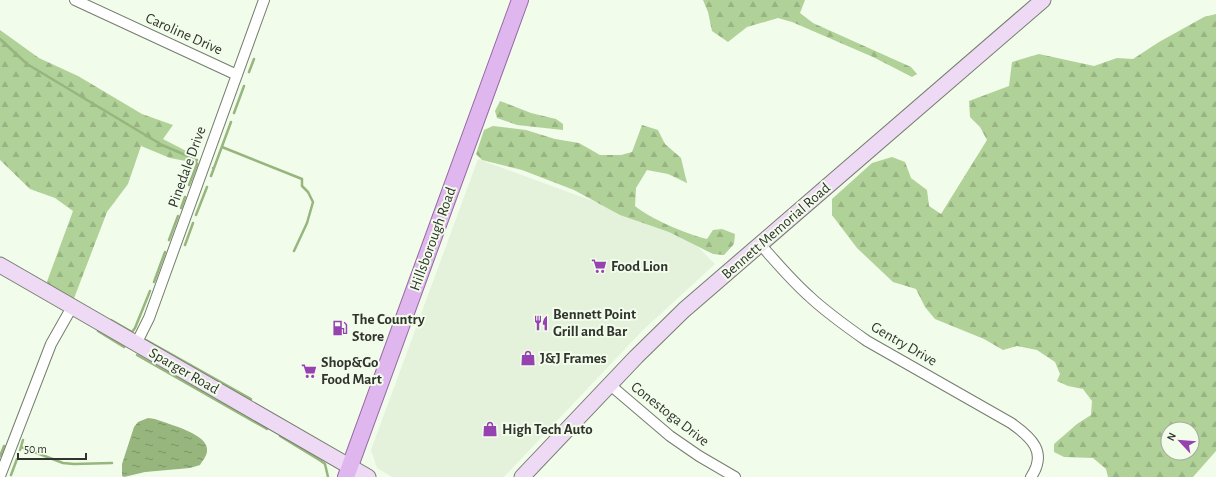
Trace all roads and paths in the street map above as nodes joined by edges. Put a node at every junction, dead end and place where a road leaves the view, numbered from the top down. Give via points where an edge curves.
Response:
1 (75, 0) edge
2 (264, 0) edge
3 (520, 0) edge
4 (1043, 0) edge
5 (237, 75) junction
6 (760, 244) junction
7 (0, 265) edge
8 (72, 307) junction
9 (136, 344) junction
10 (609, 384) junction
11 (348, 472) edge
12 (0, 476) edge
13 (368, 477) edge
14 (522, 477) edge
15 (735, 477) edge
16 (1031, 477) edge

1 - 5 street, Caroline Drive
2 - 5 street, Pinedale Drive
3 - 11 main road, Hillsborough Road
4 - 6 street, Bennett Memorial Road
5 - 9 street, Pinedale Drive via 149,318
6 - 10 street, Bennett Memorial Road via 684,310
6 - 16 street, Gentry Drive via 808,296 830,315 867,341 1012,423 1028,435 1034,443 1038,458
7 - 8 street, Sparger Road
8 - 9 street, Sparger Road
8 - 12 street via 51,344
9 - 11 street, Sparger Road
10 - 14 street, Bennett Memorial Road
10 - 15 street, Conestoga Drive via 675,440
11 - 13 street, Sparger Road

